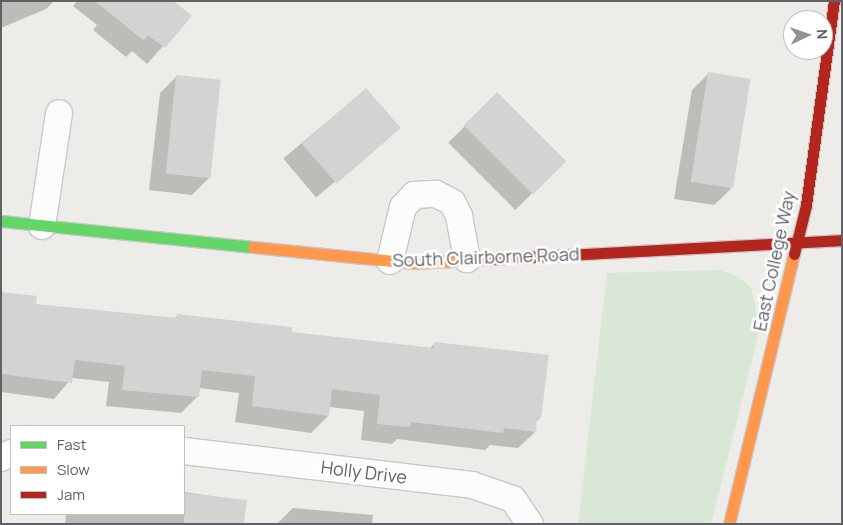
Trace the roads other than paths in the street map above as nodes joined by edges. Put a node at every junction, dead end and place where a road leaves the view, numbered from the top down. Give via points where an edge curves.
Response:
1 (834, 1) edge
2 (58, 113) dead end
3 (1, 221) edge
4 (42, 226) junction
5 (842, 240) edge
6 (797, 244) junction
7 (467, 259) junction
8 (390, 261) junction
9 (185, 451) edge
10 (530, 524) edge
11 (729, 524) edge

1 - 6 street, East College Way via 806,204
2 - 4 street
3 - 4 street, South Clairborne Road
4 - 8 street, South Clairborne Road
5 - 6 street, South Clairborne Road
6 - 7 street, South Clairborne Road
6 - 11 street, East College Way
7 - 8 street, South Clairborne Road via 413,263
7 - 8 street via 456,209 452,202 436,194 414,195 403,207
9 - 10 street, Holly Drive via 472,485 513,499

